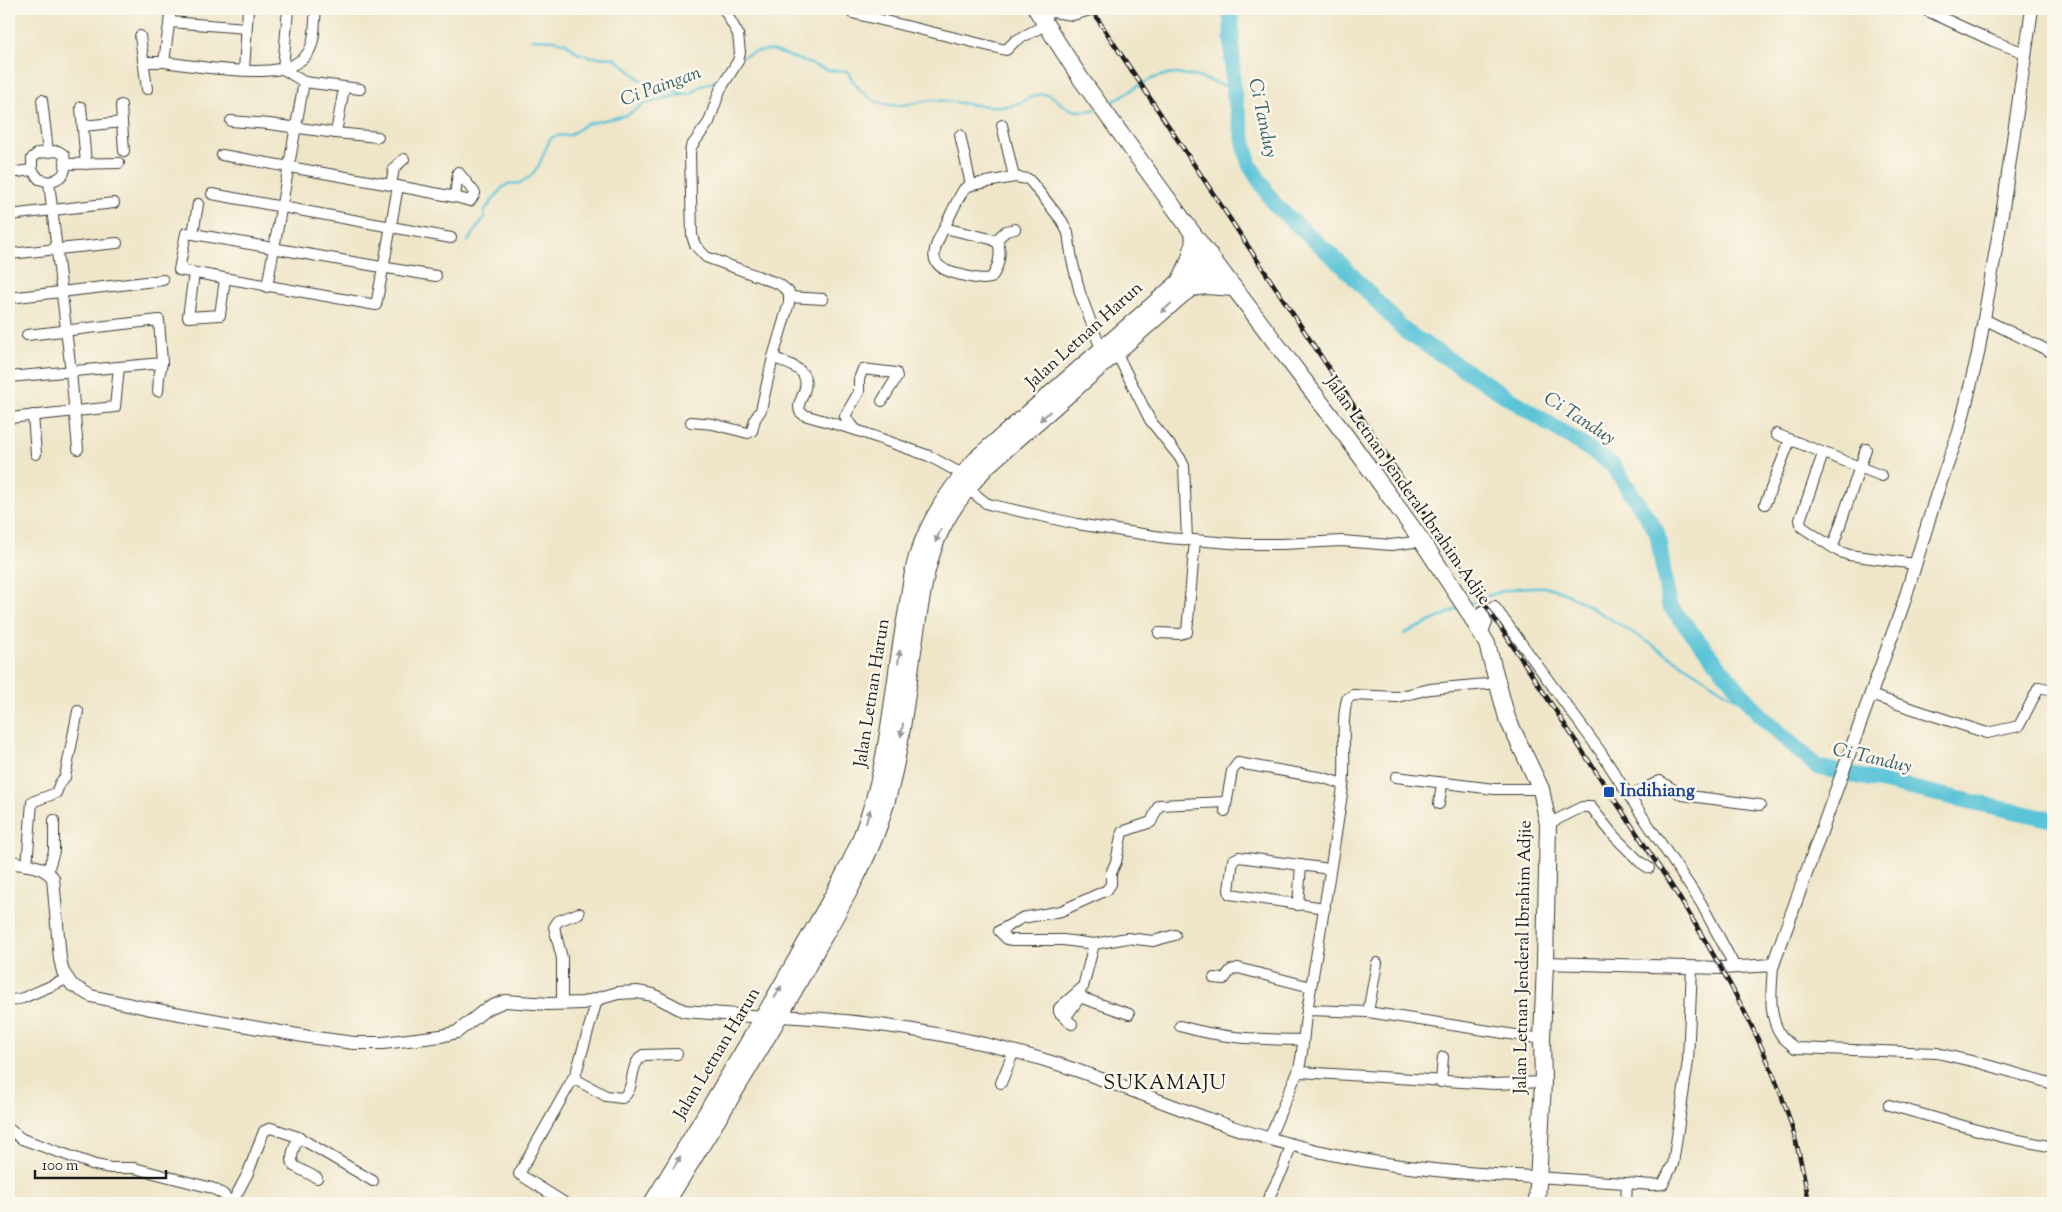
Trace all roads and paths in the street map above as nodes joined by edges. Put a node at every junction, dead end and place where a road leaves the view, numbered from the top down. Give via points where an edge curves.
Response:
1 (171, 9) edge
2 (248, 9) edge
3 (288, 9) edge
4 (316, 9) edge
5 (724, 9) edge
6 (850, 9) edge
7 (1094, 9) edge
8 (1923, 9) edge
9 (2032, 9) edge
10 (1040, 17) edge
11 (170, 22) junction
12 (246, 28) junction
13 (140, 36) dead end
14 (2025, 53) junction
15 (143, 62) junction
16 (164, 62) junction
17 (283, 69) junction
18 (244, 70) junction
19 (304, 82) junction
20 (344, 88) junction
21 (147, 89) dead end
22 (360, 89) dead end
23 (42, 100) dead end
24 (121, 105) dead end
25 (81, 107) dead end
26 (122, 122) junction
27 (231, 122) dead end
28 (1002, 125) dead end
29 (82, 126) junction
30 (296, 128) junction
31 (336, 134) junction
32 (960, 135) dead end
33 (378, 137) dead end
34 (124, 150) dead end
35 (48, 152) junction
36 (222, 155) dead end
37 (404, 158) dead end
38 (119, 163) dead end
39 (9, 164) edge
40 (66, 164) junction
41 (86, 164) junction
42 (290, 166) junction
43 (32, 170) junction
44 (9, 173) edge
45 (1014, 177) junction
46 (50, 182) junction
47 (971, 185) junction
48 (394, 186) junction
49 (212, 194) dead end
50 (455, 197) dead end
51 (114, 203) dead end
52 (198, 204) dead end
53 (282, 207) junction
54 (53, 210) junction
55 (9, 215) edge
56 (391, 227) junction
57 (944, 228) junction
58 (1015, 228) dead end
59 (193, 234) junction
60 (1194, 235) junction
61 (450, 238) dead end
62 (995, 241) junction
63 (117, 243) dead end
64 (274, 248) junction
65 (57, 250) junction
66 (9, 254) edge
67 (1214, 261) junction
68 (383, 267) junction
69 (194, 273) junction
70 (436, 276) dead end
71 (225, 279) junction
72 (163, 280) dead end
73 (1186, 284) junction
74 (267, 287) junction
75 (1234, 288) junction
76 (62, 291) junction
77 (789, 297) junction
78 (9, 298) edge
79 (823, 299) dead end
80 (1984, 319) junction
81 (66, 331) junction
82 (27, 335) dead end
83 (1109, 351) junction
84 (2053, 353) edge
85 (774, 356) junction
86 (162, 364) junction
87 (119, 367) junction
88 (71, 372) junction
89 (9, 377) edge
90 (158, 391) dead end
91 (882, 401) dead end
92 (74, 410) junction
93 (33, 415) junction
94 (9, 418) edge
95 (691, 422) dead end
96 (856, 430) junction
97 (1776, 434) dead end
98 (1790, 440) junction
99 (78, 449) dead end
100 (1866, 449) dead end
101 (36, 454) dead end
102 (1824, 454) junction
103 (1860, 467) junction
104 (1882, 476) dead end
105 (965, 481) junction
106 (1765, 504) dead end
107 (1191, 540) junction
108 (1422, 541) junction
109 (1833, 546) junction
110 (1915, 564) junction
111 (1482, 632) junction
112 (1159, 633) dead end
113 (1498, 683) junction
114 (2053, 690) edge
115 (1870, 695) junction
116 (78, 711) dead end
117 (1396, 777) dead end
118 (1343, 784) junction
119 (1442, 784) junction
120 (1541, 789) junction
121 (1629, 796) junction
122 (1439, 804) dead end
123 (1760, 805) dead end
124 (54, 820) dead end
125 (1548, 824) junction
126 (9, 862) edge
127 (1301, 865) junction
128 (27, 866) junction
129 (1330, 868) junction
130 (1649, 868) dead end
131 (48, 872) junction
132 (1298, 904) junction
133 (1325, 908) junction
134 (579, 913) dead end
135 (1175, 935) dead end
136 (1094, 944) junction
137 (1377, 963) dead end
138 (1545, 963) junction
139 (1773, 966) junction
140 (1692, 967) junction
141 (1735, 967) junction
142 (1214, 978) dead end
143 (67, 979) junction
144 (1311, 987) junction
145 (1081, 994) junction
146 (9, 1000) edge
147 (597, 1000) junction
148 (562, 1004) junction
149 (1307, 1010) junction
150 (1368, 1012) junction
151 (1129, 1014) dead end
152 (772, 1017) junction
153 (1068, 1021) dead end
154 (1180, 1026) dead end
155 (1542, 1039) junction
156 (1302, 1040) junction
157 (1014, 1051) junction
158 (677, 1054) dead end
159 (1443, 1057) dead end
160 (1300, 1072) junction
161 (573, 1078) junction
162 (1441, 1082) junction
163 (1543, 1082) junction
164 (1001, 1083) dead end
165 (2053, 1084) edge
166 (1889, 1105) dead end
167 (9, 1129) edge
168 (298, 1137) junction
169 (1270, 1139) junction
170 (1290, 1145) junction
171 (2053, 1146) edge
172 (1537, 1177) junction
173 (316, 1178) dead end
174 (373, 1181) dead end
175 (1628, 1182) junction
176 (232, 1203) edge
177 (565, 1203) edge
178 (652, 1203) edge
179 (666, 1203) edge
180 (1266, 1203) edge
181 (1537, 1203) edge
182 (1626, 1203) edge

1 - 11 street
2 - 12 street
3 - 17 street
4 - 17 street via 312,45 307,54
5 - 77 street via 738,34 739,57 720,90 709,122 691,147 692,236 706,257 779,284
6 - 10 street via 1006,50
7 - 10 street via 1073,15 1052,12
8 - 14 street
9 - 14 street
10 - 60 main road, Jalan Letnan Jenderal Ibrahim Adjie
11 - 12 street
11 - 16 street
12 - 18 street
13 - 15 street
14 - 80 street
15 - 16 street
15 - 21 street
16 - 18 street
17 - 18 street
17 - 19 street
19 - 20 street
19 - 30 street
20 - 22 street
20 - 31 street
23 - 35 street
24 - 26 street
25 - 29 street
26 - 29 street
26 - 34 street
27 - 30 street
28 - 45 street
29 - 41 street
30 - 31 street
30 - 42 street
31 - 33 street
32 - 47 street
35 - 40 street via 58,151 64,155
35 - 43 street via 38,153 32,158
36 - 42 street
37 - 48 street via 394,168
38 - 41 street
39 - 44 street
40 - 41 street
40 - 46 street via 60,179
42 - 48 street
42 - 53 street
43 - 44 street
43 - 46 street via 39,180
45 - 47 street
45 - 83 street via 1032,183 1062,221 1068,233 1080,293
46 - 54 street
47 - 57 street via 960,195
48 - 50 street
48 - 56 street
49 - 53 street
51 - 54 street
52 - 59 street
53 - 56 street
53 - 64 street
54 - 55 street
54 - 65 street
56 - 61 street
56 - 68 street
57 - 62 street
57 - 62 street via 934,247 934,258 942,268 954,273 984,280 991,278 1000,249
58 - 62 street
59 - 64 street
59 - 69 street via 186,233 180,270
60 - 67 main road, Jalan Letnan Jenderal Ibrahim Adjie
60 - 73 main road
63 - 65 street
64 - 68 street
64 - 74 street
65 - 66 street
65 - 76 street
67 - 73 main road, Jalan Letnan Harun
67 - 75 main road, Jalan Letnan Jenderal Ibrahim Adjie
68 - 70 street
68 - 74 street via 376,305
69 - 71 street
69 - 71 street via 188,317 220,316
71 - 74 street
72 - 76 street
73 - 75 main road
73 - 83 main road, Jalan Letnan Harun
75 - 108 main road, Jalan Letnan Jenderal Ibrahim Adjie
76 - 78 street
76 - 81 street
77 - 79 street
77 - 85 street
80 - 84 street
80 - 110 street via 1959,432
81 - 82 street
81 - 86 street via 159,320
81 - 88 street
83 - 105 main road, Jalan Letnan Harun via 1010,438 988,465
83 - 107 street via 1150,420 1184,466
85 - 95 street via 761,410 752,432
85 - 96 street via 804,374 806,383 799,403 800,412
86 - 87 street
86 - 90 street
87 - 88 street
87 - 92 street via 116,407
88 - 89 street
88 - 92 street
91 - 96 street via 897,377 896,373 863,369 858,392 845,416
92 - 93 street
92 - 99 street
93 - 94 street
93 - 101 street
96 - 105 street via 929,456
97 - 98 street
98 - 102 street
98 - 106 street
100 - 103 street
102 - 103 street
102 - 109 street via 1800,520 1805,530
103 - 104 street
103 - 109 street
105 - 107 street via 992,505 1077,524
105 - 152 main road, Jalan Letnan Harun via 932,551 889,797 863,847 859,872
107 - 108 street via 1263,544 1342,541 1391,545
107 - 112 street via 1187,632
108 - 111 main road, Jalan Letnan Jenderal Ibrahim Adjie
109 - 110 street via 1838,552 1849,555
110 - 115 street
111 - 113 main road, Jalan Letnan Jenderal Ibrahim Adjie
111 - 121 street via 1487,623 1482,611 1494,606
113 - 118 street via 1430,689 1397,697 1349,696 1345,708
113 - 120 main road, Jalan Letnan Jenderal Ibrahim Adjie via 1507,718
114 - 115 street via 2038,688 2017,727 1987,733
115 - 139 street
116 - 128 street via 65,776 55,794 32,802
117 - 119 street
118 - 129 street
118 - 136 street via 1238,763 1232,771 1225,806 1159,805 1151,822 1122,832 1111,873 1112,884 1107,890 1062,911 1022,918 999,931 1012,940
119 - 120 street
119 - 122 street
120 - 125 main road, Jalan Letnan Jenderal Ibrahim Adjie
121 - 123 street via 1660,781 1682,795
121 - 141 street via 1701,903
124 - 131 street via 54,852
125 - 130 street via 1582,807 1591,807 1614,836
125 - 138 main road, Jalan Letnan Jenderal Ibrahim Adjie
126 - 128 street
127 - 129 street
127 - 132 street
127 - 132 street via 1235,858 1229,890 1233,896
128 - 131 street
129 - 133 street
131 - 143 street via 53,878 60,959
132 - 133 street
133 - 144 street
134 - 148 street via 554,927 562,958
135 - 136 street via 1153,942 1127,938
136 - 145 street
137 - 150 street
138 - 140 street
138 - 155 main road, Jalan Letnan Jenderal Ibrahim Adjie
139 - 141 street
139 - 165 street via 1774,1022 1781,1035 1795,1048 1937,1053
140 - 141 street
140 - 175 street via 1688,1061 1672,1164 1663,1184
142 - 144 street via 1224,979 1231,970 1238,968
143 - 146 street via 23,998
143 - 148 street via 79,990 111,1001 309,1038 354,1043 383,1043 457,1032 486,1009 505,1001
144 - 149 street
145 - 151 street
145 - 153 street
147 - 148 street
147 - 152 street via 618,993 637,992 653,995 684,1011
147 - 161 street
149 - 150 street
149 - 156 street
150 - 155 street
152 - 157 street via 881,1025 936,1033
178 -> 152 main road, Jalan Letnan Harun
152 - 179 main road, Jalan Letnan Harun
154 - 156 street via 1224,1037
155 - 163 main road, Jalan Letnan Jenderal Ibrahim Adjie
156 - 160 street
157 - 164 street
157 - 169 street
158 - 161 street via 643,1055 638,1059 632,1070 630,1087 622,1098 606,1096
159 - 162 street
160 - 162 street
160 - 169 street
161 - 177 street via 519,1174
162 - 163 street
163 - 172 main road, Jalan Letnan Jenderal Ibrahim Adjie
166 - 171 street via 1999,1136
167 - 176 street via 22,1139 95,1165 134,1168 212,1188
168 - 173 street via 292,1162
168 - 174 street
168 - 176 street via 276,1128 267,1128
169 - 170 street
170 - 172 street via 1351,1159 1410,1167
170 - 180 street via 1284,1167
172 - 175 street
172 - 181 main road, Jalan Letnan Jenderal Ibrahim Adjie
175 - 182 street

